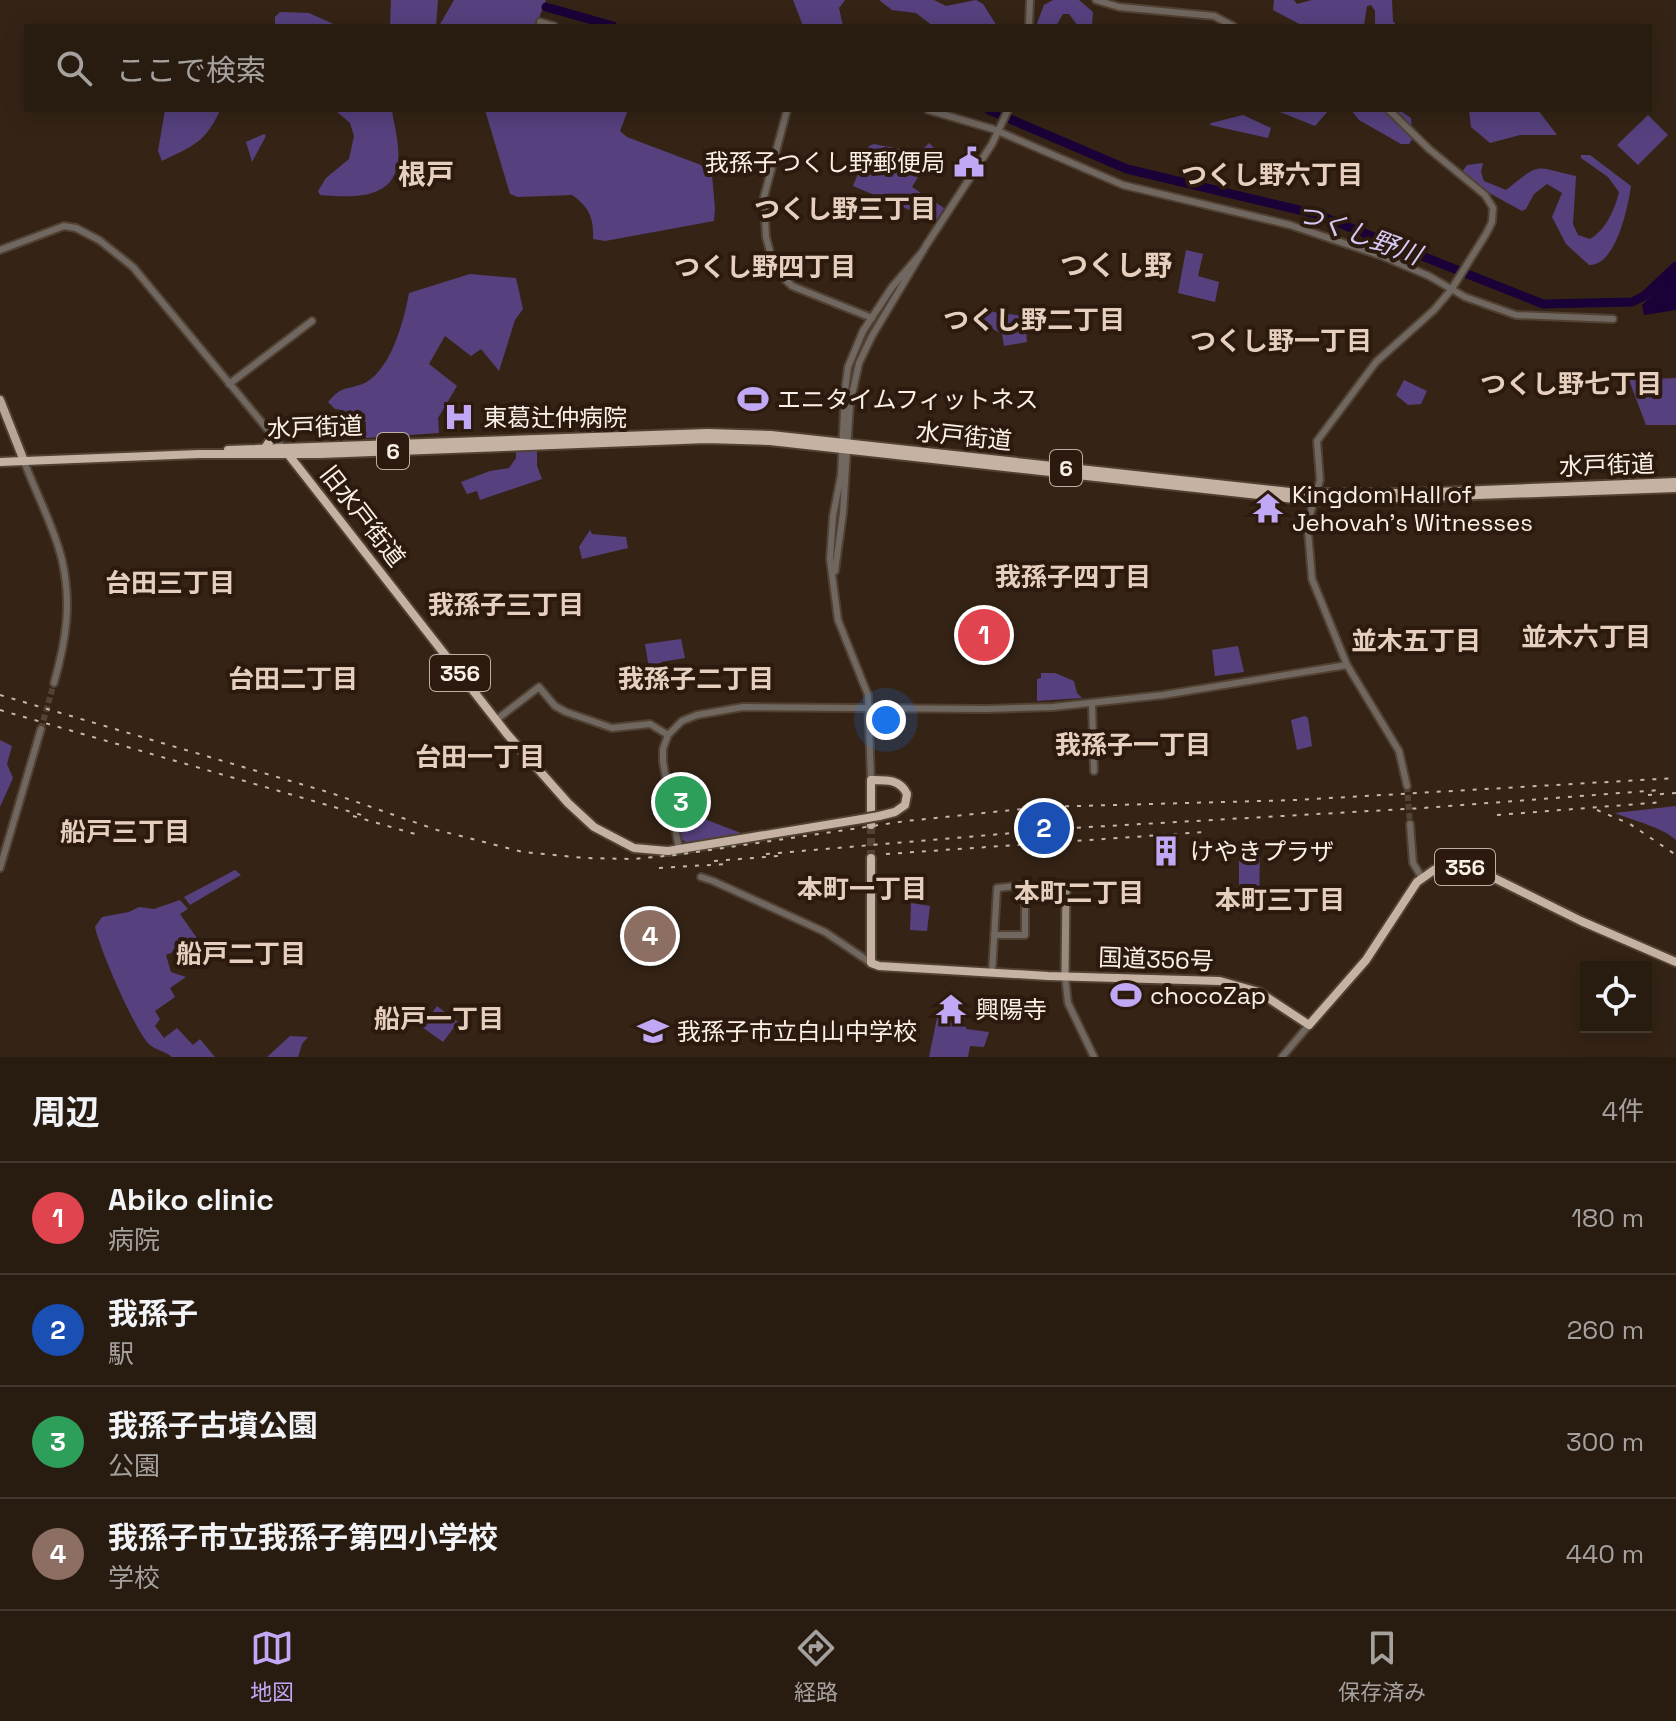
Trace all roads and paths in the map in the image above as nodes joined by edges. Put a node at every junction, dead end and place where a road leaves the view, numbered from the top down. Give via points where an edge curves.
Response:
1 (1030, 0) edge
2 (1096, 0) edge
3 (540, 22) dead end
4 (547, 24) edge
5 (1029, 24) edge
6 (1229, 24) edge
7 (786, 112) edge
8 (937, 112) edge
9 (1007, 112) edge
10 (1391, 112) edge
11 (999, 132) junction
12 (0, 250) edge
13 (923, 251) junction
14 (1451, 290) junction
15 (872, 318) junction
16 (1613, 319) dead end
17 (312, 321) dead end
18 (229, 384) junction
19 (0, 400) edge
20 (273, 436) junction
21 (844, 447) junction
22 (265, 448) junction
23 (286, 452) junction
24 (199, 454) junction
25 (308, 455) junction
26 (24, 461) junction
27 (0, 462) edge
28 (302, 471) junction
29 (1676, 485) edge
30 (1315, 497) junction
31 (1347, 665) junction
32 (54, 683) tunnel mouth
33 (1092, 704) junction
34 (870, 708) junction
35 (496, 720) junction
36 (41, 729) tunnel mouth
37 (668, 735) junction
38 (1094, 771) dead end
39 (871, 780) junction
40 (1407, 786) tunnel mouth
41 (1410, 824) tunnel mouth
42 (871, 825) tunnel mouth
43 (679, 849) junction
44 (871, 858) tunnel mouth
45 (0, 868) edge
46 (701, 877) dead end
47 (1422, 878) junction
48 (1066, 890) dead end
49 (994, 935) junction
50 (1676, 962) edge
51 (871, 963) junction
52 (992, 973) junction
53 (1065, 976) junction
54 (1309, 1025) junction
55 (1094, 1057) edge
56 (1282, 1057) edge

1 - 5 street
2 - 6 street via 1214,16
3 - 4 street
7 - 15 street via 764,197 775,270 792,286
8 - 11 street
9 - 11 street
10 - 14 street via 1492,205 1492,222
11 - 13 street
11 - 14 street via 1123,185 1290,225 1382,256
12 - 18 street, 旧水戸街道 via 64,226 99,240 135,269
13 - 15 street
13 - 21 street via 862,356
14 - 16 street via 1522,316
14 - 30 street via 1376,362 1318,439 1320,480
15 - 21 street via 848,367
17 - 18 street
18 - 20 street, 旧水戸街道
19 - 26 main road
20 - 22 highway
20 - 23 street, 旧水戸街道
21 - 23 highway, 水戸街道 / 6 via 771,435 703,433
21 - 25 highway, 水戸街道 / 6 via 707,439
21 - 30 highway, 水戸街道 / 6
21 - 34 street via 835,605
22 - 23 highway, 水戸街道 / 6
22 - 24 highway, 水戸街道 / 6
23 - 24 highway, 水戸街道 / 6
23 - 25 highway, 水戸街道 / 6
23 - 28 highway, 旧水戸街道 / 356
24 - 26 highway, 水戸街道 / 6
25 - 28 highway
26 - 27 highway, 水戸街道 / 6
26 - 32 street via 65,576 67,629
28 - 35 highway, 旧水戸街道 / 356
29 - 30 highway, 水戸街道 / 6 via 1356,502
30 - 31 street via 1308,531 1310,571
31 - 33 street
31 - 40 street via 1399,751
33 - 34 street
33 - 38 street
34 - 37 street via 743,707 687,718
34 - 39 street
35 - 37 street via 539,687 555,706 571,713 612,728 650,724
35 - 43 highway, 旧水戸街道 / 356 via 586,820 641,850
36 - 45 street
37 - 43 street via 663,762
39 - 42 highway
39 - 43 highway, 356, bridge via 904,788 907,801 901,809
41 - 47 street via 1413,863
44 - 51 highway
46 - 51 street via 825,932
47 - 50 highway, 356 via 1442,867 1468,868
47 - 54 highway, 356 via 1361,968
48 - 53 main road
49 - 49 street via 1025,935 1025,885 997,888
49 - 52 street
51 - 52 highway, 国道356号 via 892,969
52 - 53 highway, 国道356号
53 - 54 highway, 国道356号 via 1233,983 1259,992
53 - 55 street via 1068,1003
54 - 56 street

